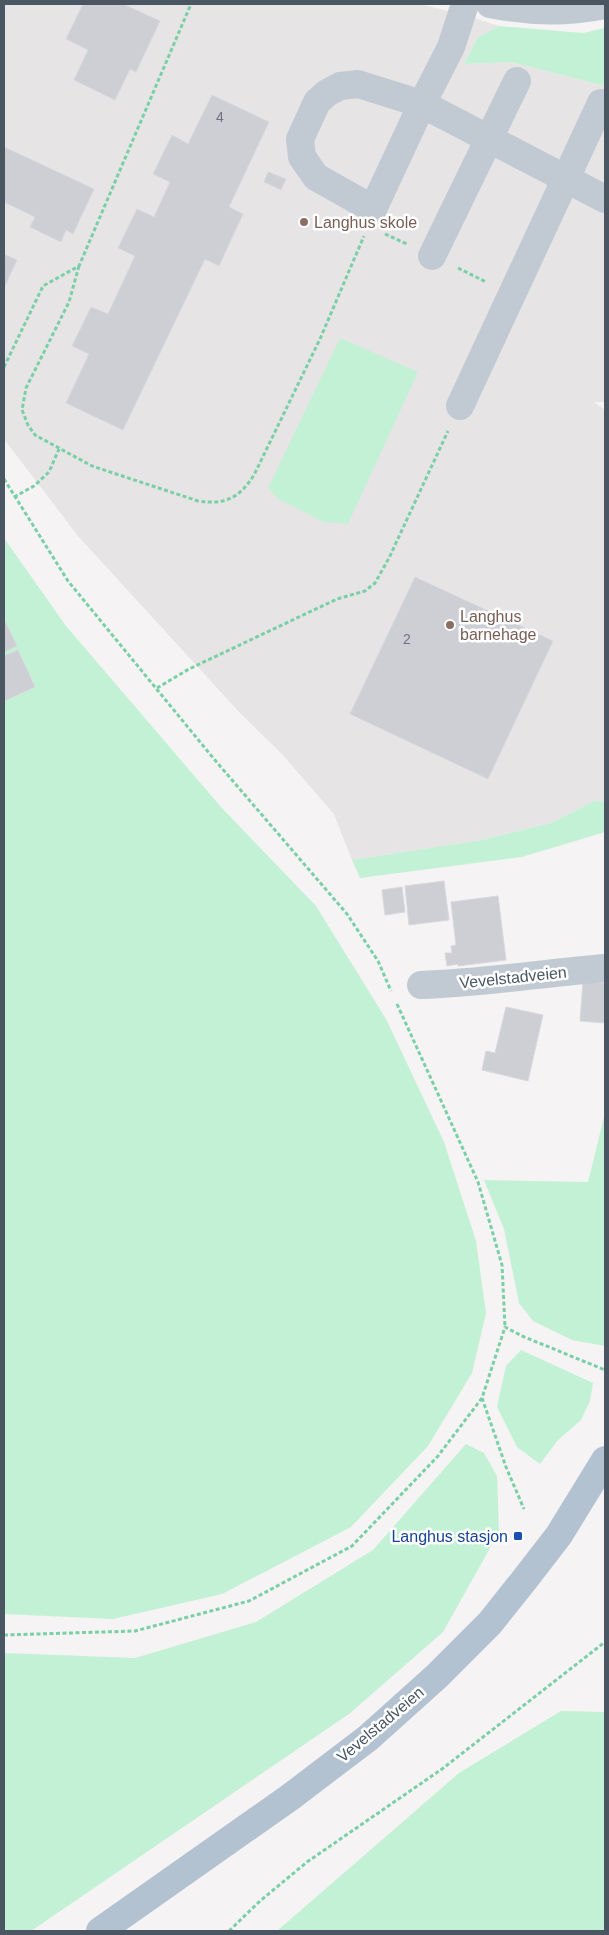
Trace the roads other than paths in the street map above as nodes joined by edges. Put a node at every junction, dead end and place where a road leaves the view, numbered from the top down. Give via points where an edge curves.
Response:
1 (465, 4) edge
2 (490, 4) edge
3 (605, 5) edge
4 (517, 81) dead end
5 (601, 103) dead end
6 (422, 104) junction
7 (488, 138) junction
8 (565, 178) junction
9 (605, 199) edge
10 (432, 256) dead end
11 (460, 406) road end
12 (605, 968) edge
13 (421, 985) dead end
14 (605, 1460) edge
15 (100, 1931) edge

1 - 6 street via 451,47
2 - 3 street via 562,11
4 - 7 street
5 - 8 street
6 - 6 street via 358,84 340,86 317,102 300,139 302,157 316,177 373,209
6 - 7 street
7 - 8 street
7 - 10 street
8 - 9 street
8 - 11 street
12 - 13 street, Vevelstadveien
14 - 15 main road, Vevelstadveien via 559,1535 525,1579 490,1623 437,1676 360,1744 289,1798

